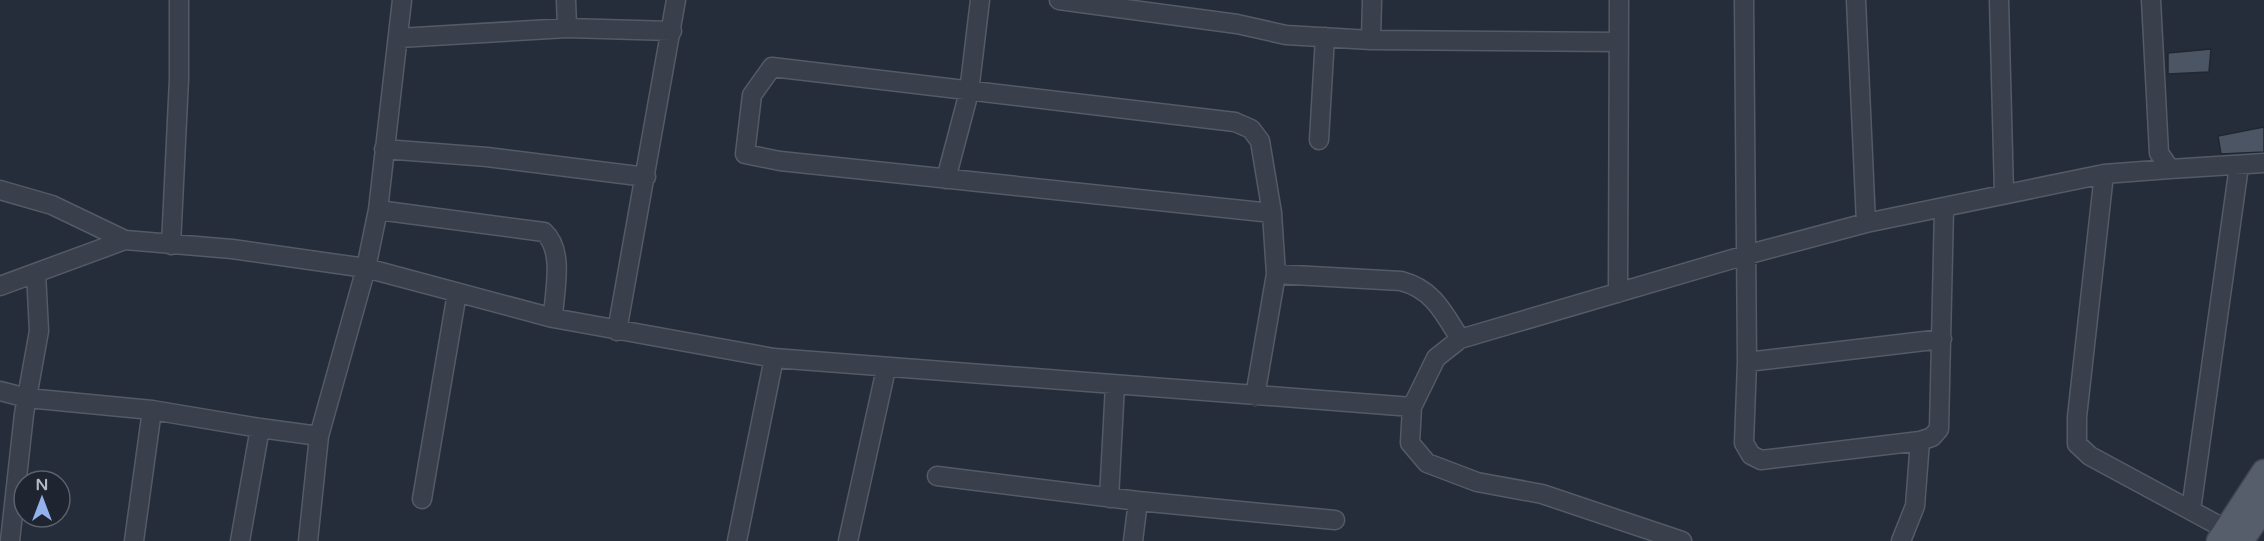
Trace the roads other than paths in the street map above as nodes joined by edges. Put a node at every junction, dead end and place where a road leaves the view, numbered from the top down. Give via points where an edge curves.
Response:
1 (179, 0) edge
2 (402, 0) edge
3 (566, 0) edge
4 (676, 0) edge
5 (980, 0) edge
6 (1059, 0) edge
7 (1372, 0) edge
8 (1618, 0) edge
9 (1744, 0) edge
10 (1856, 0) edge
11 (1999, 0) edge
12 (2151, 0) edge
13 (567, 28) junction
14 (672, 31) junction
15 (1325, 37) junction
16 (399, 38) junction
17 (1371, 40) junction
18 (1618, 42) junction
19 (969, 92) junction
20 (1318, 140) dead end
21 (384, 149) junction
22 (2264, 163) edge
23 (2239, 166) junction
24 (2170, 169) junction
25 (2104, 174) junction
26 (646, 177) junction
27 (946, 179) junction
28 (0, 190) edge
29 (2004, 193) junction
30 (1944, 208) junction
31 (378, 210) junction
32 (1272, 213) junction
33 (1866, 223) junction
34 (125, 240) junction
35 (171, 245) junction
36 (1746, 255) junction
37 (366, 268) junction
38 (36, 273) junction
39 (1276, 274) junction
40 (0, 286) edge
41 (457, 293) junction
42 (1618, 293) junction
43 (553, 318) junction
44 (617, 331) junction
45 (1460, 339) junction
46 (1942, 339) junction
47 (774, 358) junction
48 (1747, 362) junction
49 (886, 369) junction
50 (1115, 386) junction
51 (0, 391) edge
52 (1255, 396) junction
53 (27, 398) junction
54 (1412, 407) junction
55 (152, 410) junction
56 (260, 428) junction
57 (319, 436) junction
58 (1920, 441) junction
59 (2264, 472) edge
60 (937, 476) dead end
61 (1109, 498) junction
62 (422, 499) dead end
63 (1138, 501) junction
64 (2264, 507) edge
65 (2191, 510) junction
66 (1335, 520) dead end
67 (2229, 537) edge
68 (10, 541) edge
69 (134, 541) edge
70 (240, 541) edge
71 (308, 541) edge
72 (737, 541) edge
73 (848, 541) edge
74 (1133, 541) edge
75 (1682, 541) edge
76 (1901, 541) edge

1 - 35 street
2 - 16 street
3 - 13 street
4 - 14 street
5 - 19 street
6 - 15 street via 1237,24 1286,35
7 - 17 street
8 - 18 street
9 - 36 street
10 - 33 street
11 - 29 street
12 - 24 street via 2159,153
13 - 14 street
13 - 16 street
14 - 26 street
15 - 17 street
15 - 20 street
16 - 21 street
17 - 18 street
18 - 42 street
19 - 27 street
19 - 27 street via 772,67 752,95 745,154
19 - 32 street via 1235,122 1251,129 1260,141
21 - 26 street
21 - 31 street
22 - 23 street
23 - 24 street
23 - 65 street
24 - 25 street
25 - 29 street
25 - 65 street via 2077,444 2090,456
26 - 44 street
27 - 32 street
28 - 34 street via 52,205
29 - 30 street
30 - 33 street
30 - 46 street
31 - 37 street
31 - 43 street via 544,232 554,240 556,254
32 - 39 street
33 - 36 street
34 - 35 street
34 - 38 street
35 - 37 street via 232,249
36 - 42 street
36 - 48 street
37 - 41 street
37 - 57 street
38 - 40 street
38 - 53 street via 39,331
39 - 45 street via 1417,285 1437,301
39 - 52 street
41 - 43 street
41 - 62 street
42 - 45 street
43 - 44 street
44 - 47 street
45 - 54 street via 1436,358
46 - 48 street
46 - 58 street via 1939,429 1932,437
47 - 49 street
47 - 72 street
48 - 58 street via 1744,443 1750,455 1761,460
49 - 50 street
49 - 73 street
50 - 52 street
50 - 61 street
51 - 53 street
52 - 54 street
53 - 55 street
53 - 68 street
54 - 75 street via 1410,443 1427,464 1477,482 1542,494
55 - 56 street
55 - 69 street
56 - 57 street
56 - 70 street
57 - 71 street
58 - 76 street via 1915,506
59 - 67 main road
60 - 61 street
61 - 63 street
63 - 66 street
63 - 74 street
64 - 67 main road
65 - 67 street

